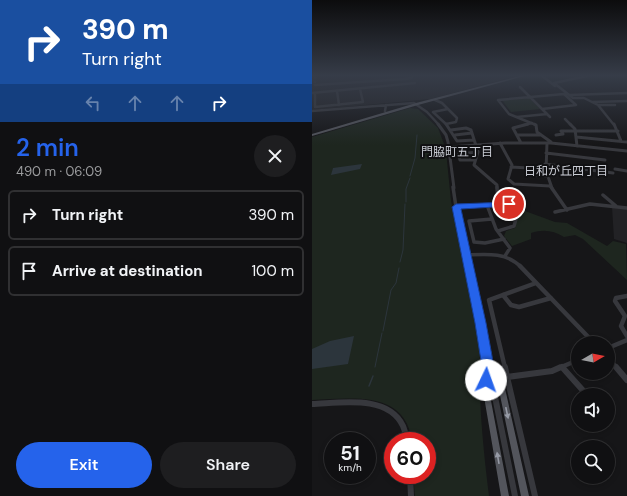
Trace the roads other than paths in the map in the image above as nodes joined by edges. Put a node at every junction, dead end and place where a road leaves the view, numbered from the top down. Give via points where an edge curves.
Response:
1 (314, 98) edge
2 (338, 98) edge
3 (362, 98) edge
4 (442, 98) edge
5 (518, 98) edge
6 (531, 98) edge
7 (569, 98) edge
8 (584, 98) edge
9 (435, 100) junction
10 (627, 100) edge
11 (592, 102) junction
12 (338, 104) junction
13 (417, 104) junction
14 (386, 105) junction
15 (598, 105) junction
16 (615, 105) dead end
17 (448, 109) junction
18 (542, 109) junction
19 (312, 111) edge
20 (385, 111) dead end
21 (547, 114) junction
22 (516, 117) junction
23 (550, 117) dead end
24 (565, 119) dead end
25 (533, 123) junction
26 (446, 124) junction
27 (441, 128) junction
28 (450, 128) junction
29 (576, 131) junction
30 (596, 131) junction
31 (618, 131) junction
32 (472, 133) junction
33 (312, 135) edge
34 (455, 135) junction
35 (516, 135) junction
36 (540, 135) junction
37 (556, 135) dead end
38 (576, 137) junction
39 (597, 138) junction
40 (474, 140) junction
41 (621, 141) junction
42 (627, 142) edge
43 (521, 143) junction
44 (549, 143) junction
45 (500, 144) junction
46 (476, 146) junction
47 (577, 146) junction
48 (449, 147) junction
49 (627, 151) edge
50 (478, 152) junction
51 (546, 153) junction
52 (475, 160) junction
53 (605, 160) dead end
54 (545, 164) junction
55 (512, 167) junction
56 (615, 168) dead end
57 (529, 169) junction
58 (546, 169) junction
59 (627, 171) edge
60 (612, 174) dead end
61 (547, 176) junction
62 (550, 186) junction
63 (604, 194) dead end
64 (498, 204) junction
65 (487, 205) junction
66 (456, 207) junction
67 (617, 207) junction
68 (627, 208) edge
69 (567, 210) junction
70 (555, 212) dead end
71 (492, 219) junction
72 (498, 231) junction
73 (504, 239) junction
74 (467, 255) junction
75 (505, 256) junction
76 (536, 283) junction
77 (503, 295) junction
78 (627, 296) edge
79 (551, 298) junction
80 (587, 336) edge
81 (627, 336) edge
82 (627, 340) edge
83 (615, 345) edge
84 (571, 363) edge
85 (615, 366) edge
86 (488, 367) junction
87 (562, 367) junction
88 (507, 377) junction
89 (627, 380) edge
90 (581, 388) edge
91 (312, 404) edge
92 (406, 432) edge
93 (410, 484) edge
94 (411, 496) edge
95 (505, 496) edge
96 (515, 496) edge
97 (525, 496) edge
98 (535, 496) edge

1 - 12 street via 315,107
2 - 12 street
3 - 12 street via 363,102
4 - 9 main road
5 - 22 street via 498,100 509,114
6 - 18 street
7 - 18 street via 576,105
8 - 11 street
9 - 13 main road
9 - 17 street
10 - 11 street
11 - 15 street
13 - 14 street
13 - 27 street
13 - 33 main road
14 - 19 street
14 - 20 street
15 - 16 street
15 - 31 street
17 - 26 street via 457,118 456,122
17 - 26 street via 433,112
18 - 21 street
21 - 22 street
21 - 23 street
22 - 25 street
24 - 29 street
25 - 35 street via 513,128
25 - 36 street
26 - 28 street
27 - 28 street
27 - 48 street via 447,136
28 - 32 street via 469,128
28 - 34 street
29 - 30 street
29 - 37 street via 561,131 563,134
29 - 38 street
30 - 31 street
30 - 39 street
31 - 41 street
32 - 34 street
32 - 40 street
34 - 40 street via 457,140
35 - 36 street
35 - 43 street
36 - 44 street
38 - 39 street
38 - 47 street
39 - 41 street
40 - 46 street
41 - 42 street
43 - 44 street
43 - 45 street
44 - 47 street
44 - 51 street
45 - 46 street
45 - 55 street
46 - 48 street
46 - 50 street
47 - 49 street
48 - 66 street
50 - 52 street
50 - 52 street via 458,154 460,160
51 - 53 street
51 - 54 street
52 - 64 street via 475,167 497,185
54 - 58 street
54 - 60 street
55 - 57 street
55 - 62 street via 508,179 512,184
56 - 59 street
57 - 58 street
57 - 61 street via 530,175
58 - 61 street
61 - 62 street
62 - 69 street
63 - 67 street
64 - 65 street
64 - 72 street via 511,205 516,219 513,228
65 - 66 street
65 - 71 street
66 - 74 street
67 - 68 street
67 - 69 street via 590,204
69 - 70 street
71 - 72 street
71 - 73 street via 469,221 474,242
72 - 73 street
73 - 75 street via 510,248
74 - 75 street
74 - 86 street
75 - 76 street via 519,264
76 - 77 street
76 - 79 street
77 - 79 street via 515,307
77 - 88 street via 489,300
78 - 81 street via 616,298 615,301 625,316 621,326
79 - 80 street
82 - 83 street
84 - 87 street
85 - 89 street
95 -> 86 main road via 485,385
86 - 96 street
86 -> 97 main road via 499,376
87 - 88 street via 548,372
87 - 90 street
88 - 98 street
91 - 92 street via 374,404 392,411
93 - 94 street

